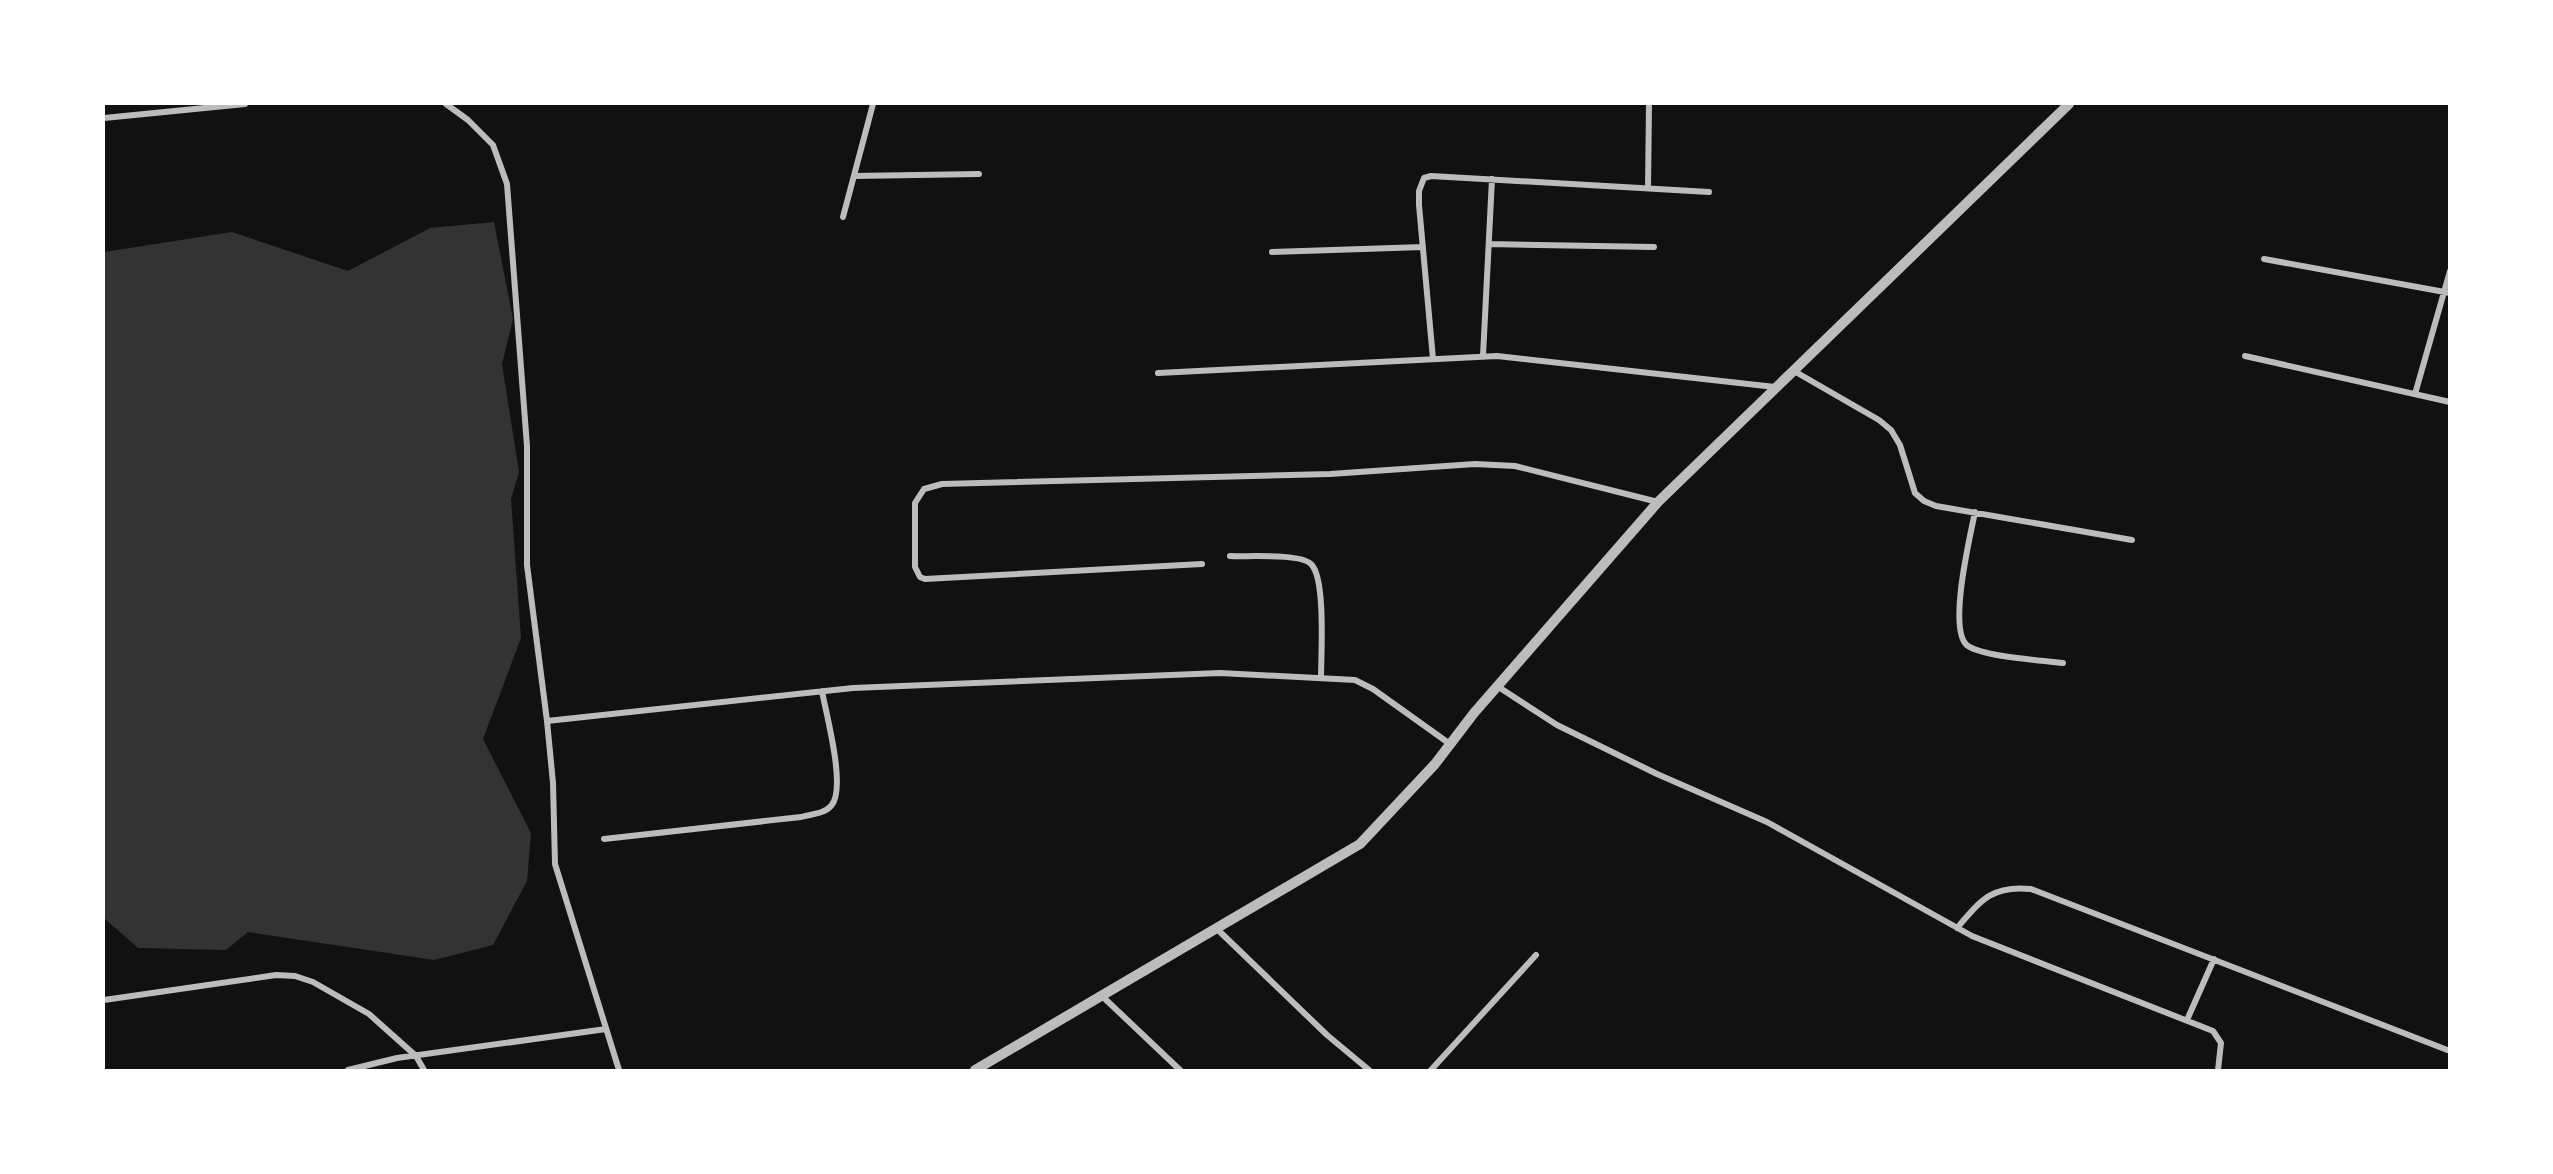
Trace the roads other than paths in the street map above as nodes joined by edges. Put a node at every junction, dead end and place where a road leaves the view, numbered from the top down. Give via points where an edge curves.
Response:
1 (245, 104) edge
2 (446, 104) edge
3 (873, 104) edge
4 (1649, 104) edge
5 (2069, 104) edge
6 (104, 118) edge
7 (979, 174) dead end
8 (854, 176) junction
9 (1492, 179) junction
10 (1648, 188) junction
11 (1709, 192) dead end
12 (843, 218) dead end
13 (1489, 244) junction
14 (1423, 247) junction
15 (1654, 247) dead end
16 (1272, 252) dead end
17 (2264, 259) dead end
18 (2450, 271) edge
19 (2446, 293) edge
20 (1483, 356) junction
21 (2245, 356) dead end
22 (1433, 359) junction
23 (1794, 371) junction
24 (1158, 373) dead end
25 (1776, 387) junction
26 (2415, 394) junction
27 (2450, 402) edge
28 (1658, 502) junction
29 (1974, 512) junction
30 (2132, 540) dead end
31 (1230, 556) dead end
32 (1202, 564) dead end
33 (2063, 663) dead end
34 (1321, 678) junction
35 (1497, 687) junction
36 (822, 691) junction
37 (547, 721) junction
38 (1450, 744) junction
39 (604, 839) dead end
40 (1957, 927) junction
41 (1217, 929) junction
42 (1536, 955) dead end
43 (2214, 959) junction
44 (1103, 997) junction
45 (104, 1000) edge
46 (2187, 1020) junction
47 (606, 1029) junction
48 (2450, 1051) edge
49 (416, 1056) junction
50 (348, 1071) edge
51 (424, 1071) edge
52 (619, 1071) edge
53 (975, 1071) edge
54 (1180, 1071) edge
55 (1369, 1071) edge
56 (1431, 1071) edge
57 (2218, 1071) edge

1 - 6 street
2 - 37 street via 493,145 507,184 527,446 527,565
3 - 8 street
4 - 10 street
5 - 23 street
7 - 8 street
8 - 12 street
9 - 10 street
9 - 13 street
9 - 14 street via 1424,178 1419,191
10 - 11 street
13 - 15 street
13 - 20 street
14 - 16 street
14 - 22 street
17 - 19 street
18 - 19 street
19 - 26 street
20 - 22 street
20 - 25 street
21 - 26 street
22 - 24 street
23 - 25 street
23 - 29 street via 1891,430 1906,459 1915,493 1924,501
25 - 28 street
26 - 27 street
28 - 32 street via 1515,466 1476,464 1330,474 942,484 924,489 915,503 915,567 925,579
28 - 35 street
29 - 30 street
29 - 33 street via 1958,609 1961,639 1982,651
31 - 34 street via 1300,558 1312,564 1320,597
34 - 36 street via 1220,673
34 - 38 street via 1355,680 1373,689
35 - 38 street
35 - 40 street via 1557,726 1767,822
36 - 37 street
36 - 39 street via 838,780 837,796 823,812
37 - 47 street via 555,864
38 - 41 street via 1360,844
40 - 43 street via 1996,890 2031,889
40 - 46 street
41 - 44 street
41 - 55 street
42 - 56 street
43 - 46 street
43 - 48 street
44 - 53 street
44 - 54 street
45 - 49 street via 276,975 295,976 369,1014
46 - 57 street via 2217,1035 2221,1042
47 - 49 street
47 - 52 street
49 - 50 street
49 - 51 street

